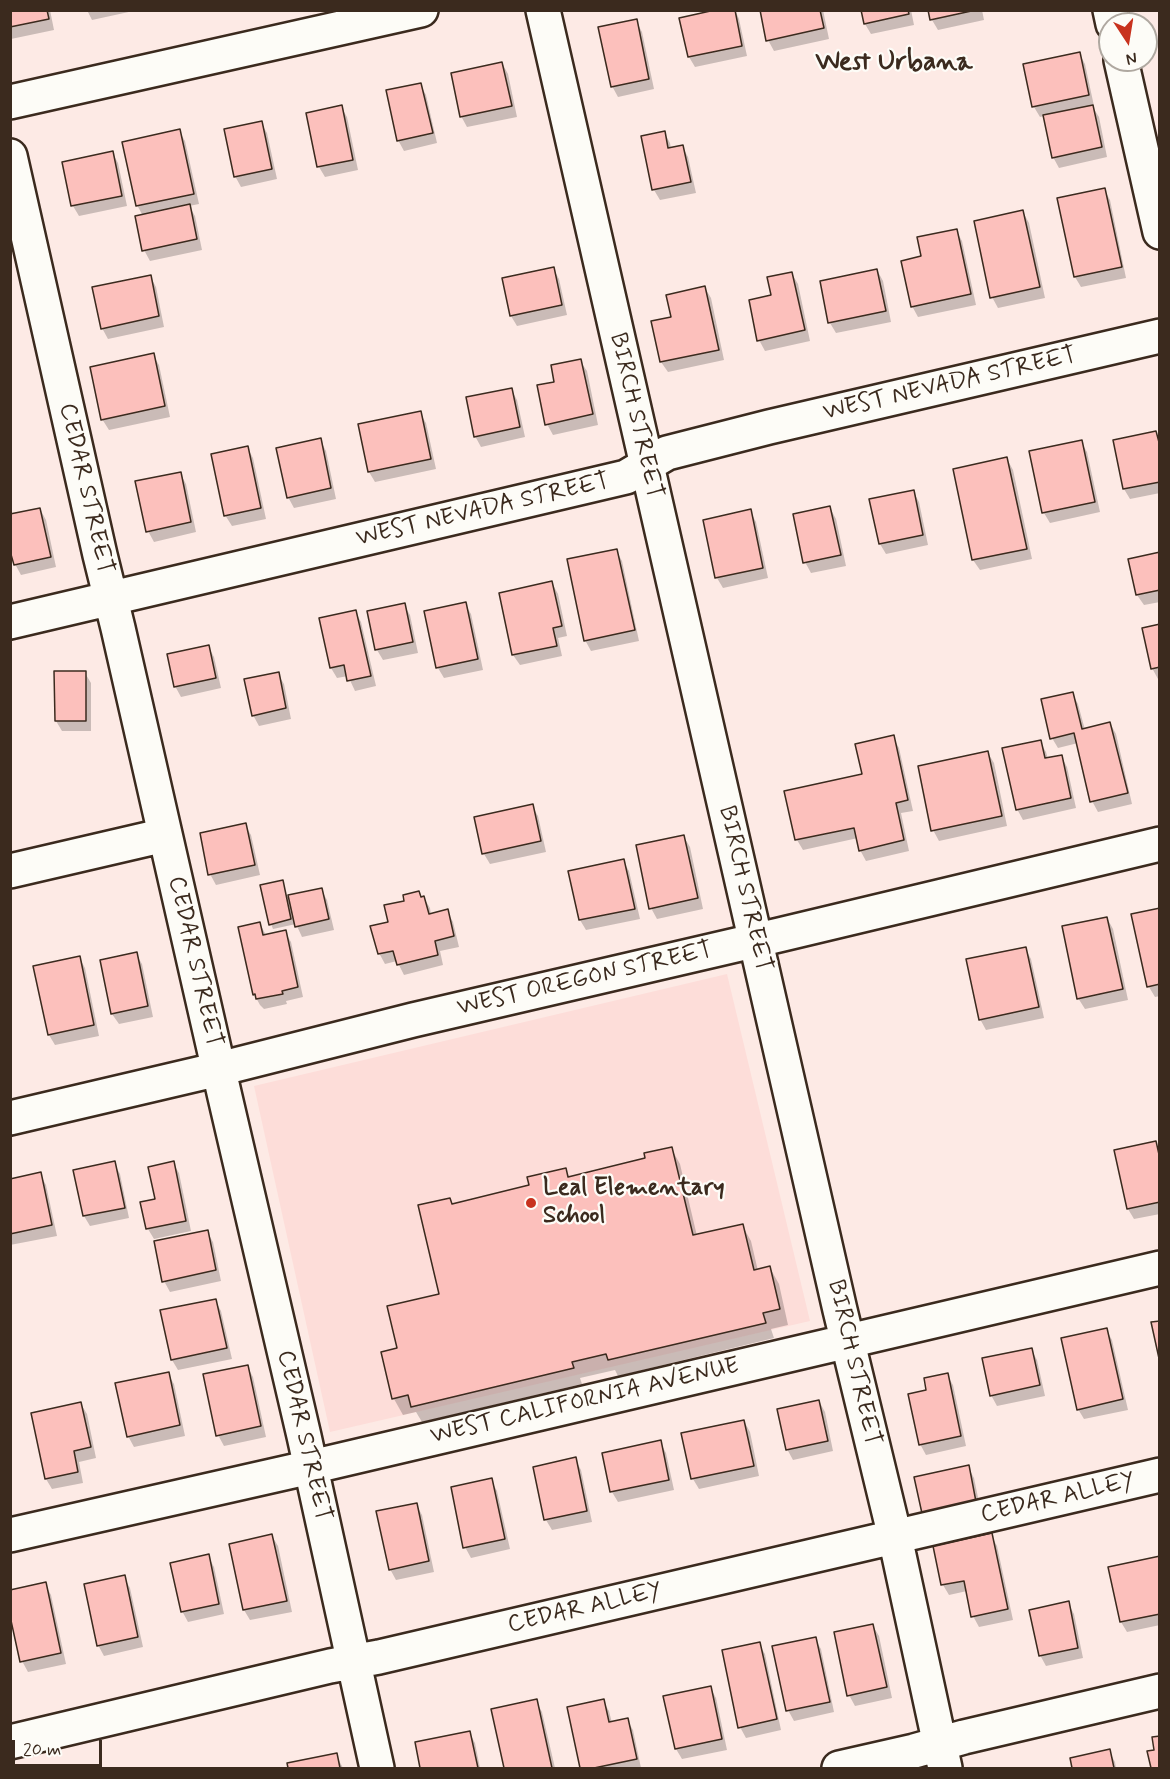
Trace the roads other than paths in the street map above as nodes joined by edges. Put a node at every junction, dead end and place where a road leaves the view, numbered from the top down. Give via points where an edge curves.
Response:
1 (421, 10) edge
2 (543, 10) edge
3 (1124, 72) edge
4 (10, 102) edge
5 (10, 156) edge
6 (1160, 232) edge
7 (1160, 336) edge
8 (646, 465) junction
9 (111, 599) junction
10 (10, 622) edge
11 (165, 835) junction
12 (1160, 844) edge
13 (10, 871) edge
14 (756, 940) junction
15 (219, 1069) junction
16 (10, 1118) edge
17 (1160, 1268) edge
18 (847, 1340) junction
19 (310, 1467) junction
20 (1160, 1475) edge
21 (10, 1535) edge
22 (895, 1537) junction
23 (353, 1662) junction
24 (1160, 1691) edge
25 (10, 1742) edge
26 (942, 1756) edge
27 (377, 1768) edge
28 (839, 1768) edge

1 - 4 street
2 - 8 street, BIRCH STREET
3 - 6 street
5 - 9 street, CEDAR STREET
7 - 8 street, WEST NEVADA STREET via 769,427 667,453
8 - 9 street, WEST NEVADA STREET via 627,477
8 - 14 street, BIRCH STREET
9 - 10 street, WEST NEVADA STREET
9 - 11 street, CEDAR STREET
11 - 13 street
11 - 15 street, CEDAR STREET
12 - 14 street, WEST OREGON STREET
14 - 15 street, WEST OREGON STREET
14 - 18 street, BIRCH STREET
15 - 16 street, WEST OREGON STREET
15 - 19 street, CEDAR STREET
17 - 18 street, WEST CALIFORNIA AVENUE
18 - 19 street, WEST CALIFORNIA AVENUE
18 - 22 street, BIRCH STREET
19 - 21 street, WEST CALIFORNIA AVENUE
19 - 23 street, CEDAR STREET
20 - 22 street, CEDAR ALLEY
22 - 23 street, CEDAR ALLEY
22 - 26 street, BIRCH STREET
23 - 25 street, CEDAR ALLEY
23 - 27 street, CEDAR STREET
24 - 26 street via 964,1737
26 - 28 street

